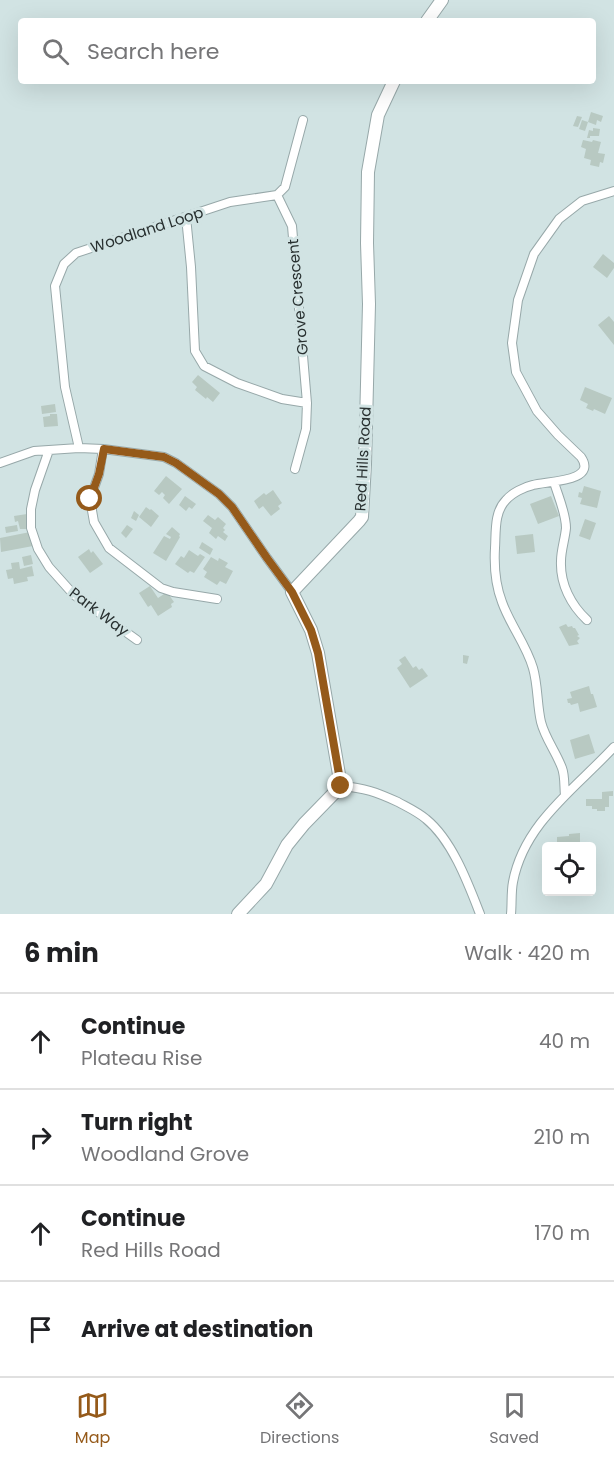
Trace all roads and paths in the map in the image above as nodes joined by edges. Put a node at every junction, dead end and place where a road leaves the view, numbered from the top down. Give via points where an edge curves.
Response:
1 (442, 0) edge
2 (429, 18) edge
3 (393, 84) edge
4 (303, 120) dead end
5 (614, 191) edge
6 (277, 195) junction
7 (186, 217) junction
8 (307, 403) junction
9 (79, 448) junction
10 (104, 449) junction
11 (49, 450) junction
12 (0, 463) edge
13 (295, 470) dead end
14 (554, 482) junction
15 (292, 592) junction
16 (217, 599) dead end
17 (587, 620) dead end
18 (137, 640) dead end
19 (614, 747) edge
20 (341, 786) junction
21 (565, 795) junction
22 (237, 914) edge
23 (480, 914) edge
24 (511, 914) edge

1 - 2 main road
3 - 15 main road, Red Hills Road via 378,115 368,171 369,304 362,517
4 - 6 street via 285,187
5 - 14 street via 582,201 559,219 534,254 518,300 512,343 516,372 537,411 584,461 581,475
6 - 7 street, Woodland Loop via 230,202
6 - 8 street, Grove Crescent via 292,226
7 - 8 street via 195,351 204,366 237,383 282,399
7 - 9 street, Woodland Loop via 76,253 64,264 55,286 65,387
8 - 13 street, Grove Crescent via 306,429
9 - 10 street
9 - 11 street
10 - 15 street via 164,457 219,494
10 - 16 street via 90,499 94,522 109,548 161,588
11 - 12 street
11 - 18 street, Park Way via 31,509 31,528 38,549 74,595
14 - 17 street via 566,526 561,573 568,594
14 - 21 street via 532,485 506,500 498,513 495,559 502,603 533,668 541,724 563,770
15 - 20 main road via 318,653
19 - 21 street
20 - 22 main road via 304,824 287,845 266,884
20 - 23 street via 376,792 426,819 444,839 464,874
21 - 24 street via 532,833 520,858 512,883

